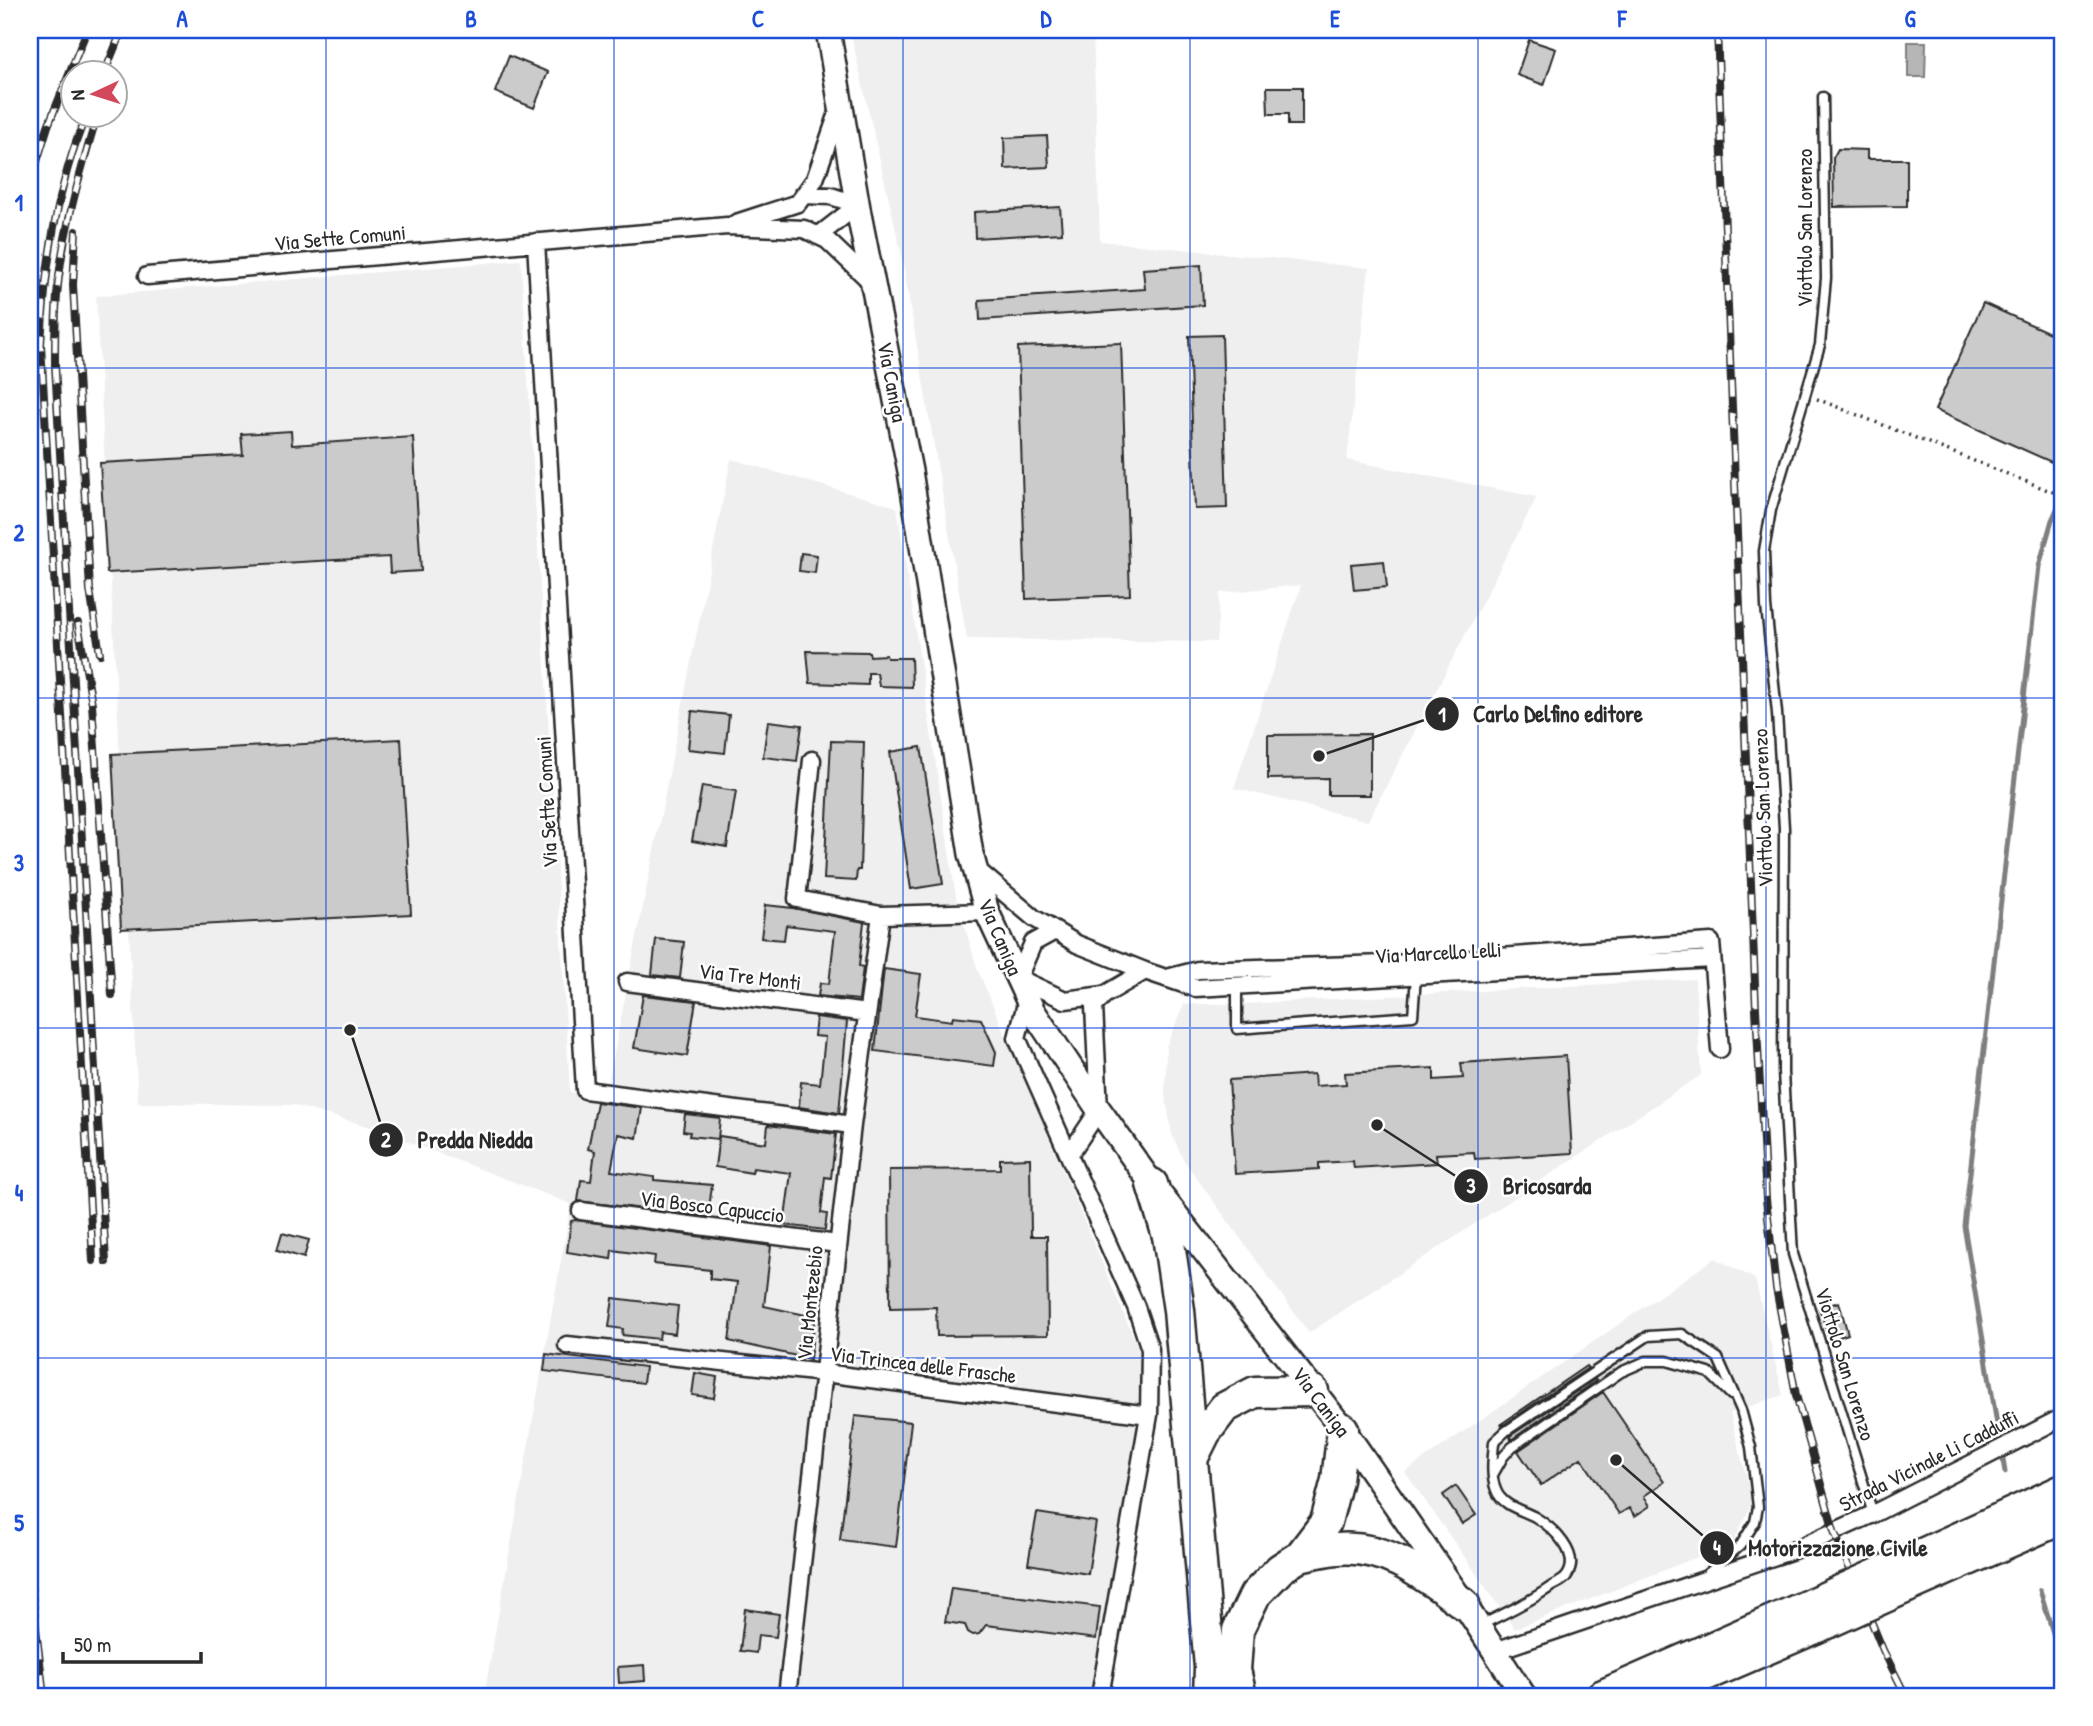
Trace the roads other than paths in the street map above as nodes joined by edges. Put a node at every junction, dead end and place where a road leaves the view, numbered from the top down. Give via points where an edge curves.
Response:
1 (828, 30) edge
2 (1823, 97) dead end
3 (841, 105) junction
4 (803, 195) junction
5 (858, 205) junction
6 (727, 226) junction
7 (818, 236) junction
8 (536, 242) junction
9 (147, 276) dead end
10 (872, 283) junction
11 (813, 760) dead end
12 (975, 868) junction
13 (987, 912) junction
14 (881, 915) junction
15 (1055, 931) junction
16 (1712, 960) junction
17 (1416, 969) junction
18 (1145, 971) junction
19 (1237, 976) junction
20 (1018, 978) junction
21 (626, 982) dead end
22 (1104, 995) junction
23 (1027, 1000) junction
24 (867, 1013) junction
25 (1720, 1049) dead end
26 (1099, 1110) junction
27 (852, 1125) junction
28 (1069, 1155) junction
29 (1152, 1184) junction
30 (581, 1211) dead end
31 (838, 1244) junction
32 (566, 1345) dead end
33 (824, 1373) junction
34 (1313, 1391) junction
35 (1741, 1410) junction
36 (1149, 1415) junction
37 (2063, 1417) edge
38 (1343, 1429) junction
39 (1193, 1457) junction
40 (1494, 1476) junction
41 (2063, 1490) edge
42 (1873, 1514) junction
43 (2063, 1518) edge
44 (1300, 1556) junction
45 (1901, 1576) junction
46 (1698, 1582) junction
47 (1820, 1613) junction
48 (1471, 1616) junction
49 (1494, 1651) junction
50 (787, 1696) edge
51 (1100, 1696) edge
52 (1209, 1696) edge
53 (1241, 1696) edge
54 (1524, 1696) edge
55 (1601, 1696) edge
56 (1657, 1696) edge

1 - 3 street, Via Caniga
2 - 42 lane, Viottolo San Lorenzo via 1826,278 1819,345 1771,510 1764,551 1784,828 1783,1072 1793,1254
3 - 4 street via 815,179
3 - 5 street, Via Caniga
4 - 5 street via 831,196
4 - 6 street, Via Sette Comuni via 798,203
5 - 7 street
5 - 10 street, Via Caniga
6 - 7 street, Via Sette Comuni via 804,229
6 - 8 street, Via Sette Comuni
7 - 10 street, Via Sette Comuni
8 - 9 street, Via Sette Comuni
8 - 27 street, Via Sette Comuni via 585,1090
10 - 12 street, Via Caniga via 912,485
11 - 14 street via 797,899
12 - 13 street, Via Caniga
12 - 15 street, Via Marcello Lelli
13 - 14 street
13 - 20 street, Via Caniga
14 - 24 street, Via Montezebio
15 - 18 street, Via Marcello Lelli
15 - 20 street via 1033,943
16 - 17 street, Via Marcello Lelli
16 - 17 street, Via Marcello Lelli via 1711,942
16 - 25 street
17 - 19 street, Via Marcello Lelli
17 - 19 lane via 1413,1016 1237,1029
18 - 19 street, Via Marcello Lelli via 1167,978 1198,970
18 - 22 street
20 - 22 street via 1065,1000
20 - 23 street, Via Caniga
21 - 24 street, Via Tre Monti
22 - 26 street via 1094,1006
23 - 26 street, Via Caniga
23 - 28 street via 1017,1038
24 - 27 street, Via Montezebio
26 - 28 street
26 - 29 street, Via Caniga
27 - 31 street, Via Montezebio
28 - 36 street via 1150,1349
29 - 34 street, Via Caniga
29 - 39 highway via 1168,1236
30 - 31 street, Via Bosco Capuccio
31 - 33 street, Via Montezebio
32 - 33 street, Via Trincea delle Frasche
33 - 36 street, Via Trincea delle Frasche
33 - 50 street, Via Montezebio
34 - 38 street, Via Caniga
34 - 39 highway via 1255,1392 1224,1408
35 - 40 lane via 1709,1373 1646,1361 1621,1372 1512,1447
35 - 40 lane via 1718,1358 1682,1334 1648,1336 1506,1431 1494,1442
35 - 46 lane via 1753,1459 1755,1522 1740,1546
36 - 51 street
37 - 42 street, Strada Vicinale Li Cadduffi
38 - 44 highway via 1338,1480 1326,1522
38 - 48 street, Via Caniga
39 - 52 highway
40 - 48 lane via 1496,1491 1506,1503 1549,1524 1561,1537 1570,1565 1566,1577 1548,1590
41 - 45 highway
42 - 46 street, Strada Vicinale Li Cadduffi via 1796,1549
43 - 45 highway
44 - 48 highway via 1339,1548 1374,1550 1411,1566
44 - 53 highway via 1255,1595 1238,1630 1234,1670
45 - 47 highway, bridge
46 - 49 street, Strada Vicinale Li Cadduffi
47 - 55 highway
47 - 56 highway
48 - 49 street, Via Caniga
49 - 54 street, Via Caniga

